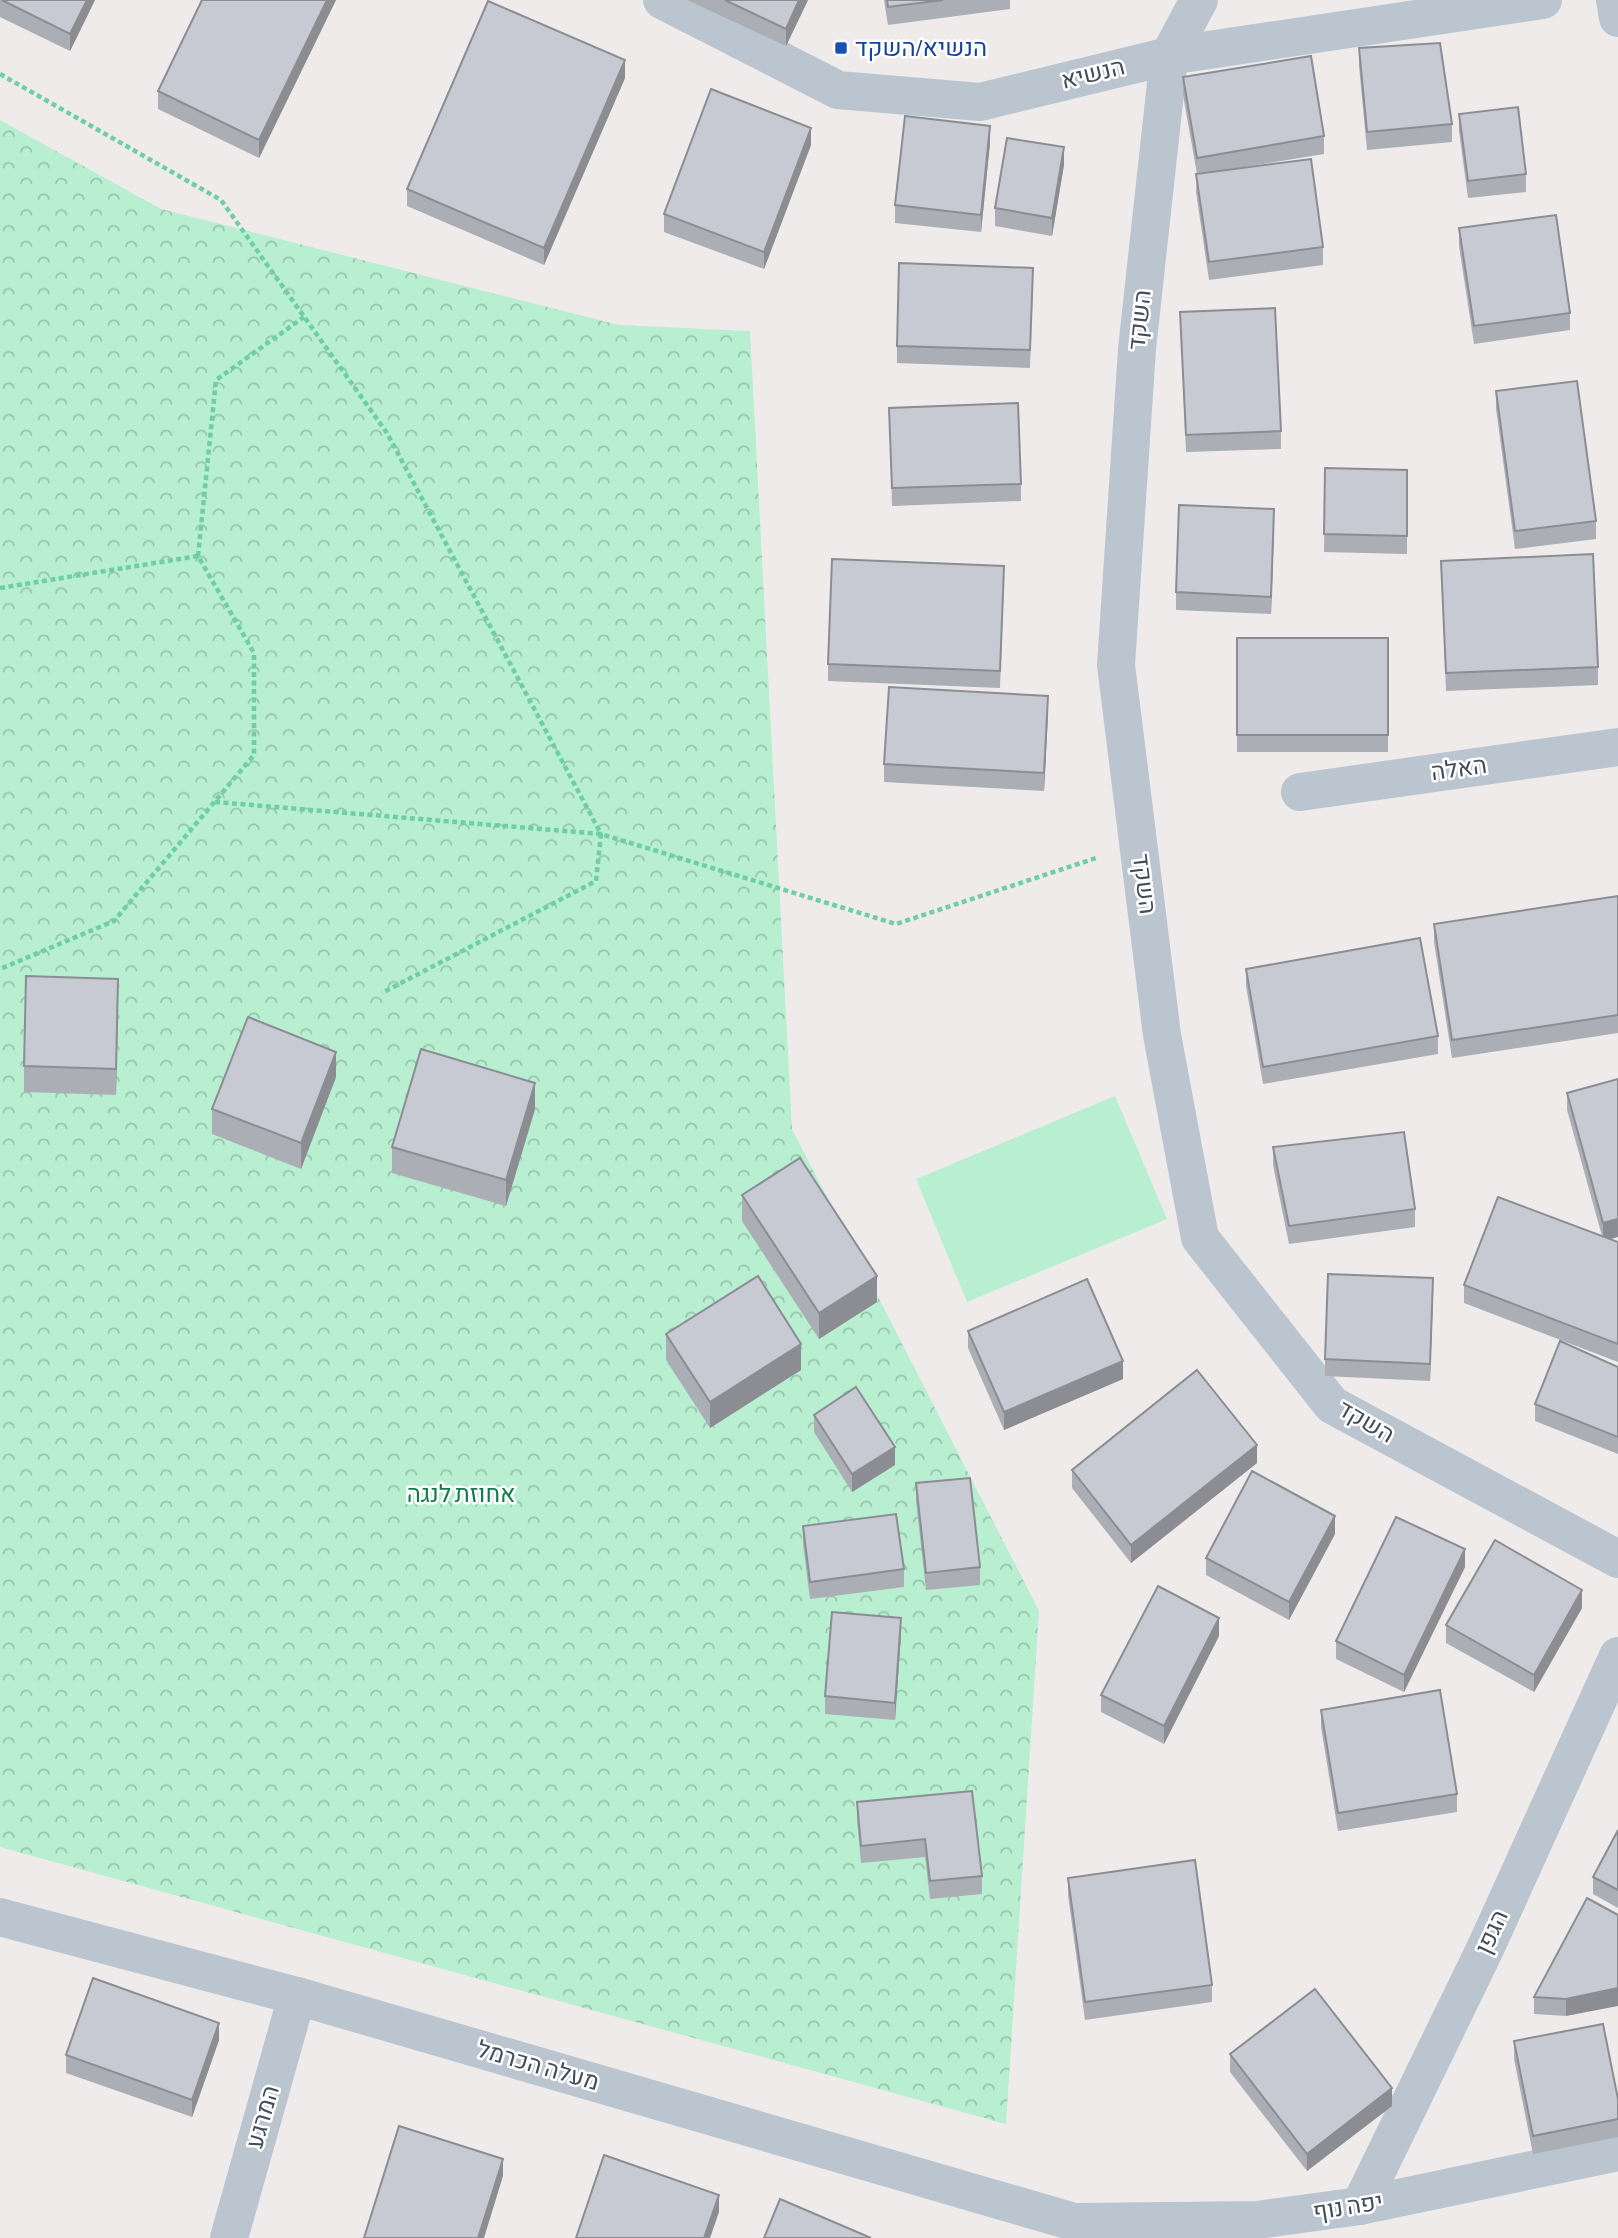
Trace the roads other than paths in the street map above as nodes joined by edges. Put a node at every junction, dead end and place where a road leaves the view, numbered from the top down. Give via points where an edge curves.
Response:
1 (662, 0) edge
2 (1199, 0) edge
3 (1543, 0) edge
4 (1615, 0) edge
5 (1618, 18) edge
6 (1169, 56) junction
7 (1618, 747) edge
8 (1300, 792) dead end
9 (1618, 1559) edge
10 (1618, 1656) edge
11 (0, 1917) edge
12 (297, 1996) junction
13 (1618, 2152) edge
14 (1360, 2206) junction
15 (1074, 2230) edge
16 (229, 2238) edge

1 - 6 street, הנשיא via 838,90 980,102
2 - 6 street, השקד
3 - 6 street, הנשיא
4 - 5 street
6 - 9 street, השקד via 1137,349 1116,664 1162,1035 1200,1238 1332,1405
7 - 8 street, האלה
10 - 14 street, הגפן via 1485,1949
11 - 12 street, מעלה הכרמל
12 - 15 street, מעלה הכרמל
12 - 16 street, המרגע
13 - 14 street, יפה נוף
14 - 15 street, יפה נוף via 1257,2220

